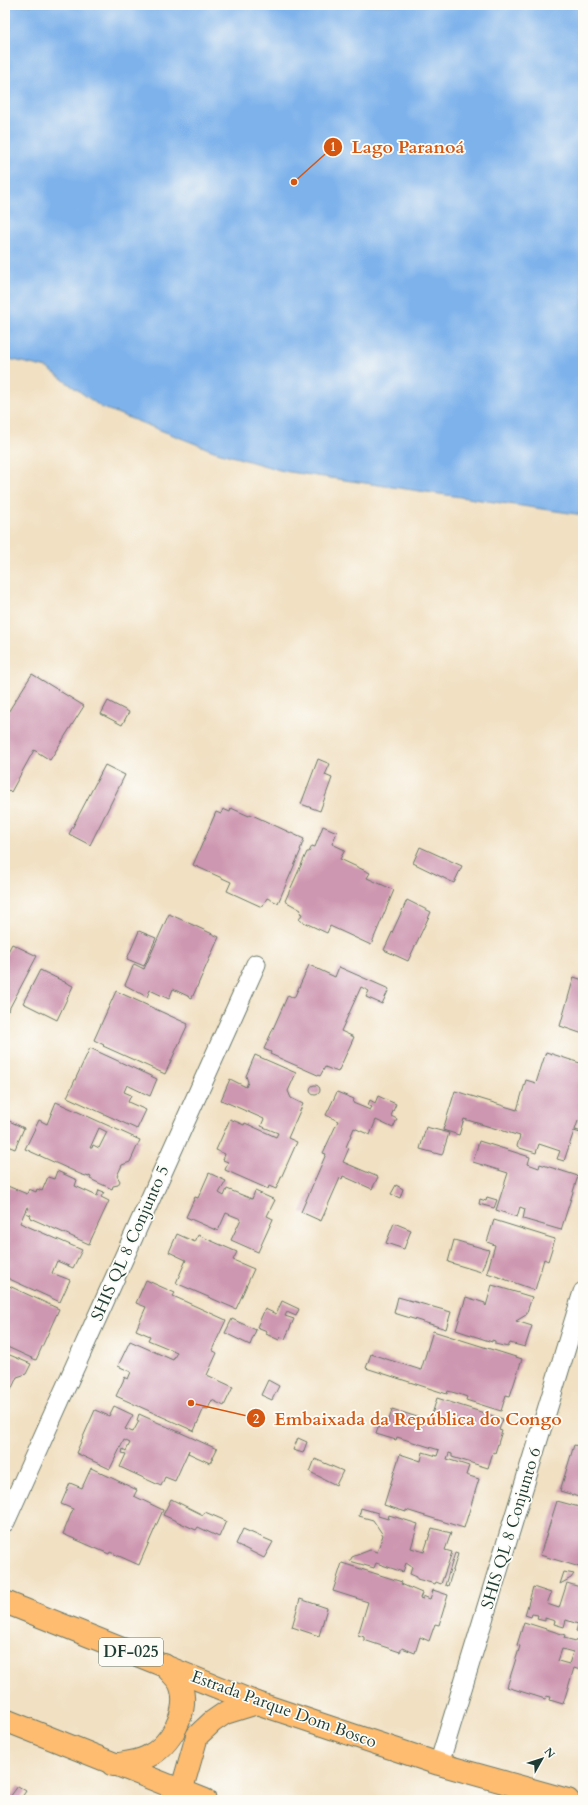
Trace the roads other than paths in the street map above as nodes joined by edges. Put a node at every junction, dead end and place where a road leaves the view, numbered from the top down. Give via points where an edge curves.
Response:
1 (256, 964) dead end
2 (583, 1292) edge
3 (5, 1522) edge
4 (5, 1602) edge
5 (164, 1665) junction
6 (257, 1703) junction
7 (5, 1720) edge
8 (439, 1764) junction
9 (113, 1765) junction
10 (181, 1792) junction
11 (205, 1800) edge
12 (568, 1800) edge

1 - 3 street, SHIS QL 8 Conjunto 5
2 - 8 street, SHIS QL 8 Conjunto 6
4 - 5 main road, Estrada Parque Dom Bosco / DF-025
5 - 6 main road, Estrada Parque Dom Bosco / DF-025
5 - 9 main road via 180,1684 182,1703 179,1720 171,1736 161,1749 145,1758
6 - 8 main road, Estrada Parque Dom Bosco / DF-025
6 - 10 main road via 225,1713 197,1736
7 - 9 main road
8 - 12 main road, Estrada Parque Dom Bosco / DF-025
9 - 10 main road
10 - 11 main road

